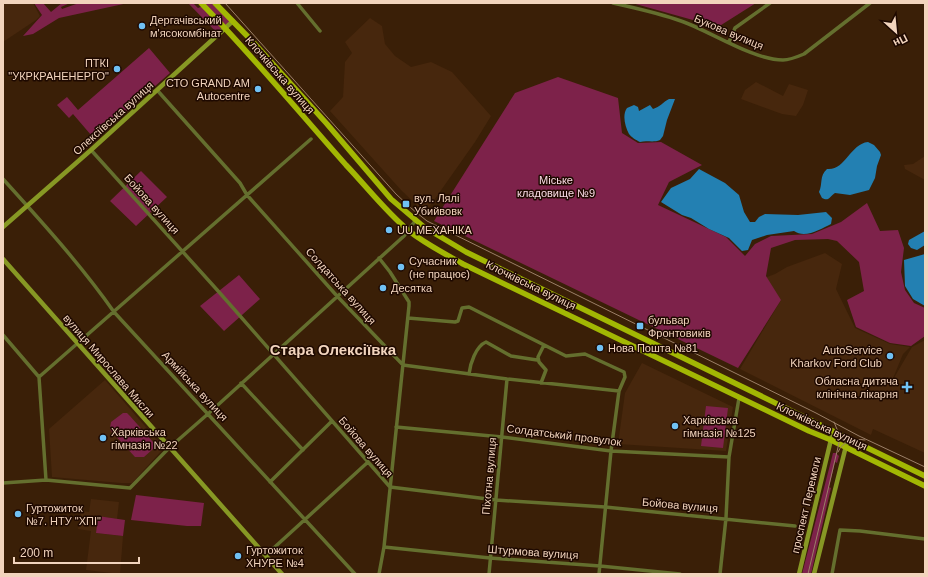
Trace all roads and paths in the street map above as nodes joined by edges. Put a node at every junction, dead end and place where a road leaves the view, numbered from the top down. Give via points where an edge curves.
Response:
1 (201, 3) edge
2 (215, 3) edge
3 (297, 3) edge
4 (613, 3) edge
5 (770, 3) edge
6 (870, 3) edge
7 (233, 21) junction
8 (226, 28) junction
9 (320, 31) dead end
10 (730, 42) junction
11 (157, 90) junction
12 (311, 139) dead end
13 (91, 150) junction
14 (3, 179) edge
15 (247, 195) junction
16 (27, 206) junction
17 (415, 221) junction
18 (3, 227) edge
19 (408, 230) junction
20 (182, 251) junction
21 (379, 258) junction
22 (3, 259) edge
23 (337, 296) junction
24 (114, 312) junction
25 (408, 318) junction
26 (3, 335) edge
27 (77, 344) junction
28 (544, 345) junction
29 (274, 354) junction
30 (537, 360) junction
31 (403, 365) junction
32 (469, 374) junction
33 (39, 377) junction
34 (507, 379) junction
35 (541, 383) junction
36 (241, 384) junction
37 (619, 391) junction
38 (739, 398) junction
39 (209, 414) junction
40 (332, 421) junction
41 (396, 427) junction
42 (833, 431) junction
43 (502, 437) junction
44 (848, 438) junction
45 (831, 440) junction
46 (845, 446) junction
47 (169, 448) junction
48 (302, 450) junction
49 (611, 451) junction
50 (729, 457) junction
51 (368, 462) junction
52 (925, 476) edge
53 (46, 480) junction
54 (270, 482) junction
55 (3, 483) edge
56 (925, 486) edge
57 (390, 487) junction
58 (496, 500) junction
59 (605, 507) junction
60 (726, 518) junction
61 (305, 520) junction
62 (795, 526) dead end
63 (925, 539) edge
64 (384, 547) junction
65 (266, 556) junction
66 (490, 558) junction
67 (600, 566) junction
68 (282, 574) edge
69 (355, 574) edge
70 (379, 574) edge
71 (489, 574) edge
72 (599, 574) edge
73 (680, 574) edge
74 (720, 574) edge
75 (799, 574) edge
76 (814, 574) edge
77 (832, 574) edge

1 - 8 main road, Клочківська вулиця
2 - 7 main road, Клочківська вулиця
3 - 9 street
4 - 10 street, Букова вулиця via 681,21
5 - 10 street via 735,28
6 - 10 street, Букова вулиця via 804,54 794,58 783,60 766,57
7 - 8 street, Олексіївська вулиця
7 - 17 main road, Клочківська вулиця via 391,198
8 - 11 street, Олексіївська вулиця
8 - 19 main road, Клочківська вулиця via 394,218
11 - 13 street, Олексіївська вулиця
11 - 15 street, Солдатська вулиця via 180,113 240,183
12 - 15 street
13 - 16 street, Олексіївська вулиця
13 - 20 street, Бойова вулиця
14 - 16 street, Армійська вулиця
15 - 20 street
15 - 23 street, Солдатська вулиця
16 - 18 street, Олексіївська вулиця
16 - 24 street, Армійська вулиця via 97,287
17 - 19 street
17 - 42 main road, Клочківська вулиця via 466,252
19 - 21 street
19 - 38 main road, Клочківська вулиця via 435,249 464,264
20 - 24 street
20 - 29 street, Бойова вулиця
21 - 23 street
21 - 25 street via 409,302
22 - 27 street, вулиця Мирослава Мисли
23 - 29 street
23 - 31 street, Солдатська вулиця
24 - 27 street
24 - 39 street, Армійська вулиця
25 - 28 street via 455,322 458,321 462,308 469,307
25 - 31 street
26 - 33 street
27 - 33 street
27 - 47 street, вулиця Мирослава Мисли
28 - 30 street
28 - 37 street via 566,356 585,354 621,369 625,377
29 - 36 street
29 - 40 street, Бойова вулиця
30 - 32 street via 511,356 486,342 481,344 471,361
30 - 35 street via 546,370
31 - 32 street
31 - 41 street
32 - 34 street
33 - 53 street
34 - 35 street
34 - 43 street, Піхотна вулиця
35 - 37 street
36 - 39 street
36 - 48 street
37 - 49 street
38 - 45 main road, Клочківська вулиця
38 - 50 street
39 - 47 street
39 - 54 street, Армійська вулиця
40 - 48 street
40 - 51 street, Бойова вулиця
41 - 43 street, Солдатський провулок
41 - 57 street
42 - 44 main road, Клочківська вулиця
42 - 45 street, проспект Перемоги
43 - 49 street, Солдатський провулок
43 - 58 street, Піхотна вулиця
44 - 46 street
44 - 52 main road, Клочківська вулиця
45 - 46 main road, Клочківська вулиця
45 - 75 street, проспект Перемоги
46 - 56 main road, Клочківська вулиця
46 - 76 street
47 - 53 street via 130,488
47 - 65 street, вулиця Мирослава Мисли
48 - 54 street
49 - 50 street, Солдатський провулок
49 - 59 street
50 - 60 street
51 - 57 street, Бойова вулиця
51 - 61 street
53 - 55 street
54 - 61 street, Армійська вулиця
57 - 58 street, Бойова вулиця
57 - 64 street
58 - 59 street, Бойова вулиця
58 - 66 street, Піхотна вулиця
59 - 60 street, Бойова вулиця
59 - 67 street
60 - 62 street, Бойова вулиця
60 - 74 street
61 - 65 street
61 - 69 street, Армійська вулиця
63 - 77 street via 841,530
64 - 66 street, Штурмова вулиця
64 - 70 street
65 - 68 street, вулиця Мирослава Мисли
66 - 67 street, Штурмова вулиця
66 - 71 street, Піхотна вулиця
67 - 72 street
67 - 73 street, Штурмова вулиця

